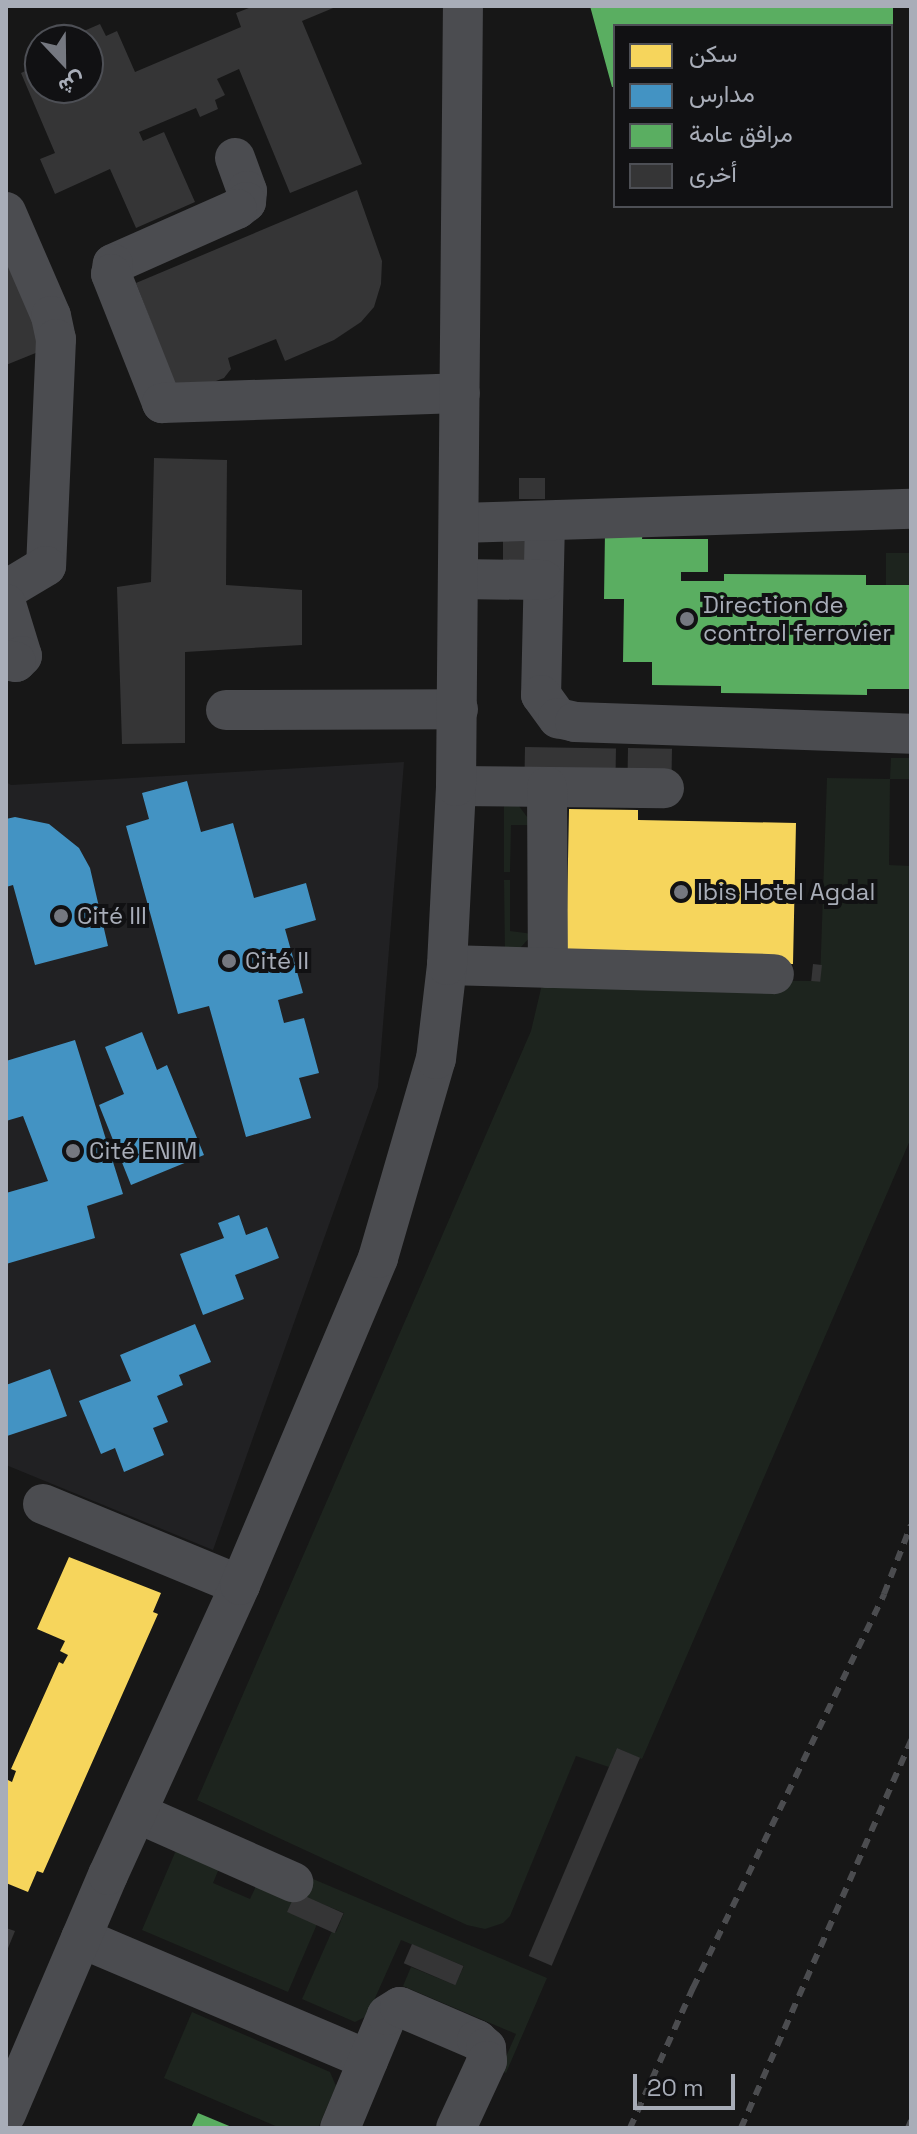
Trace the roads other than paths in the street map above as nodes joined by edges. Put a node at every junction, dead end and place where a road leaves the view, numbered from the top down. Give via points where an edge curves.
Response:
1 (463, 6) edge
2 (235, 158) dead end
3 (6, 212) edge
4 (460, 393) junction
5 (911, 509) edge
6 (545, 521) junction
7 (459, 523) junction
8 (458, 579) junction
9 (543, 580) junction
10 (6, 590) edge
11 (6, 604) edge
12 (6, 660) edge
13 (458, 709) junction
14 (226, 710) dead end
15 (911, 734) edge
16 (456, 786) junction
17 (547, 787) junction
18 (664, 788) dead end
19 (447, 965) junction
20 (548, 968) junction
21 (774, 974) dead end
22 (43, 1504) dead end
23 (240, 1585) junction
24 (137, 1813) junction
25 (293, 1882) dead end
26 (81, 1938) junction
27 (368, 2060) junction
28 (6, 2114) edge
29 (340, 2128) edge
30 (456, 2128) edge

1 - 4 street
2 - 4 street via 246,202 113,264 111,274 162,403
3 - 10 street via 56,339 46,566
4 - 7 street
5 - 6 street
6 - 7 street
6 - 9 street
7 - 8 street
8 - 9 street
8 - 13 street
9 - 15 street via 541,695 558,718
11 - 12 street via 22,656 16,662
13 - 14 street
13 - 16 street
16 - 17 street
16 - 19 street
17 - 18 street
17 - 20 street
19 - 20 street
19 - 23 street via 436,1059 378,1258
20 - 21 street
22 - 23 street
23 - 24 street
24 - 25 street
24 - 26 street
26 - 27 street
26 - 28 street
27 - 29 street
27 - 30 street via 387,2015 400,2007 482,2043 487,2061

